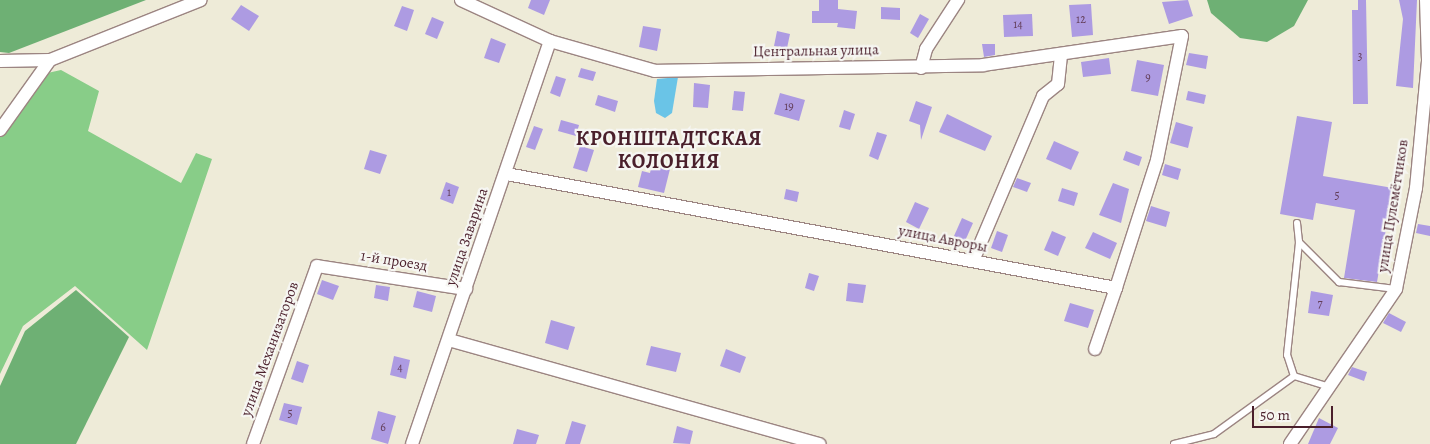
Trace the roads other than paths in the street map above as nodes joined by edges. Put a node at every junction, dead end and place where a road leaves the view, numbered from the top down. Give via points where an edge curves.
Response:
1 (201, 0) edge
2 (461, 0) edge
3 (958, 0) edge
4 (1426, 0) edge
5 (550, 41) junction
6 (1061, 55) junction
7 (50, 60) junction
8 (0, 61) edge
9 (921, 68) junction
10 (0, 130) edge
11 (507, 174) junction
12 (1298, 223) dead end
13 (1299, 242) junction
14 (973, 261) junction
15 (317, 266) joint
16 (1116, 288) junction
17 (466, 289) junction
18 (1396, 289) junction
19 (449, 340) junction
20 (1095, 349) dead end
21 (1294, 376) junction
22 (1329, 388) junction
23 (253, 444) edge
24 (412, 444) edge
25 (820, 444) edge
26 (1174, 444) edge
27 (1290, 444) edge

1 - 7 street
2 - 5 street, Центральная улица
3 - 9 street via 926,49
4 - 18 street, улица Пулемётчиков via 1428,60 1416,188
5 - 9 street, Центральная улица via 655,71 838,65
5 - 11 street, улица Заварина
6 - 9 street, Центральная улица
6 - 14 street via 1058,84 1043,96
6 - 16 street, Центральная улица via 1182,36 1157,160
7 - 8 street
7 - 10 street
11 - 14 street, улица Авроры
11 - 17 street, улица Заварина
12 - 13 lane
13 - 18 lane via 1339,282
13 - 21 lane via 1287,355
14 - 16 street, улица Авроры
15 - 17 street, 1-й проезд
15 - 23 street, улица Механизаторов
16 - 20 street
17 - 19 street, улица Заварина
18 - 22 street, улица Пулемётчиков
19 - 24 street, улица Заварина
19 - 25 street
21 - 22 lane
21 - 26 lane via 1214,434
22 - 27 street, улица Пулемётчиков

